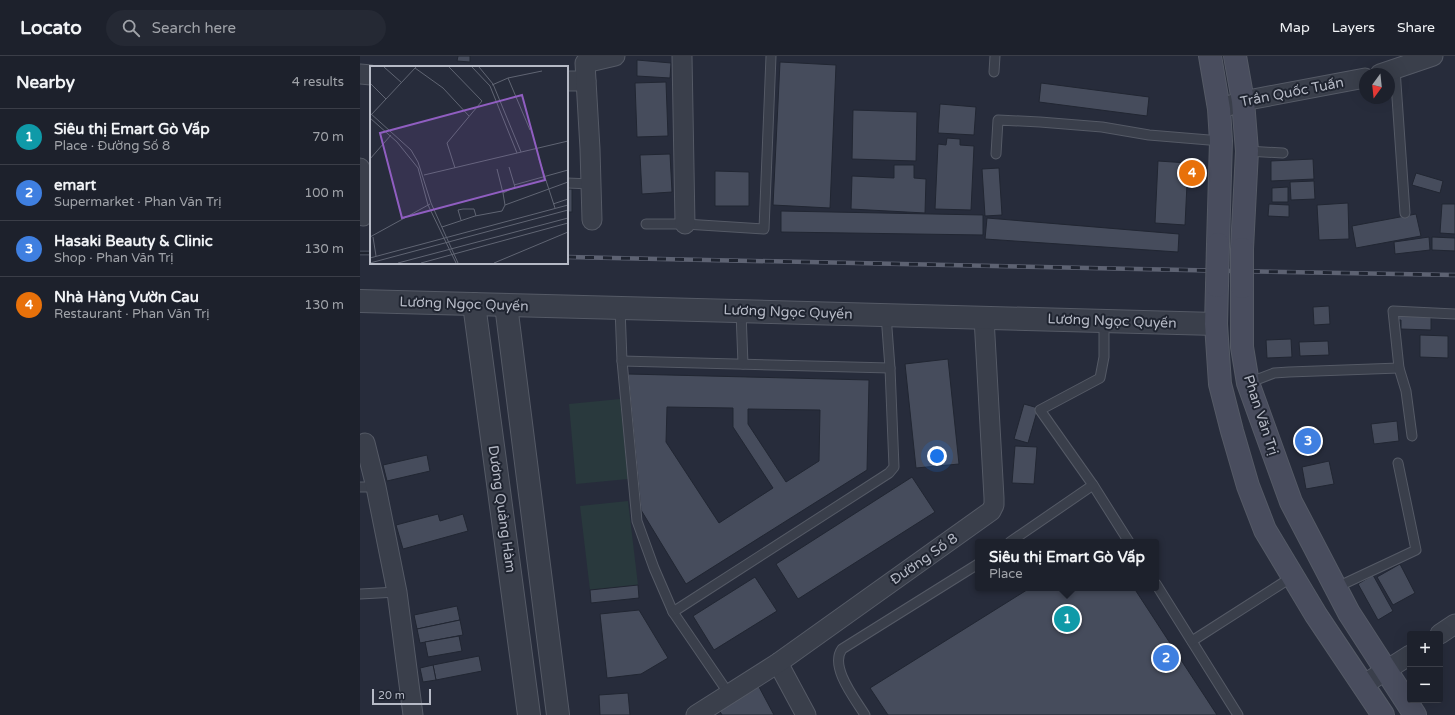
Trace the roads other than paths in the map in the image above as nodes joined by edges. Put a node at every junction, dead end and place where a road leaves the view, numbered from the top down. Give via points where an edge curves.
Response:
1 (615, 56) edge
2 (682, 56) edge
3 (771, 56) edge
4 (995, 56) edge
5 (1210, 56) edge
6 (1235, 56) edge
7 (1406, 63) edge
8 (994, 72) dead end
9 (360, 74) edge
10 (370, 75) edge
11 (1359, 79) edge
12 (568, 80) edge
13 (586, 81) junction
14 (1243, 101) junction
15 (1219, 109) junction
16 (1221, 141) junction
17 (1247, 152) junction
18 (1283, 153) dead end
19 (996, 154) dead end
20 (364, 175) edge
21 (568, 183) edge
22 (591, 184) junction
23 (1405, 213) dead end
24 (365, 216) edge
25 (592, 220) dead end
26 (646, 224) dead end
27 (685, 224) junction
28 (360, 301) edge
29 (474, 304) junction
30 (506, 305) junction
31 (620, 308) junction
32 (741, 311) junction
33 (1455, 314) edge
34 (886, 315) junction
35 (984, 318) junction
36 (1104, 321) junction
37 (1216, 324) junction
38 (622, 361) junction
39 (743, 364) junction
40 (890, 368) junction
41 (1399, 368) junction
42 (1248, 383) junction
43 (1412, 436) dead end
44 (365, 443) dead end
45 (1398, 463) dead end
46 (1093, 485) junction
47 (368, 487) edge
48 (1014, 539) edge
49 (1127, 539) edge
50 (1321, 561) junction
51 (975, 566) edge
52 (1292, 577) junction
53 (1336, 588) junction
54 (1159, 589) edge
55 (397, 592) junction
56 (360, 594) edge
57 (673, 612) junction
58 (1455, 624) edge
59 (1443, 632) edge
60 (1192, 641) junction
61 (1407, 657) edge
62 (778, 663) junction
63 (1386, 671) junction
64 (1363, 685) junction
65 (729, 694) junction
66 (413, 715) edge
67 (529, 715) edge
68 (558, 715) edge
69 (696, 715) edge
70 (806, 715) edge
71 (866, 715) edge
72 (1238, 715) edge
73 (1383, 715) edge
74 (1415, 715) edge

1 - 13 street via 585,63
2 - 27 street
3 - 27 lane via 764,229
4 - 8 lane
5 - 15 main road, Phan Văn Trị
6 - 14 main road, Phan Văn Trị
7 - 23 lane
9 - 10 street
11 - 14 street, Trần Quốc Tuấn
12 - 13 street
13 - 22 street
14 - 15 street, Trần Quốc Tuấn
14 - 17 main road, Phan Văn Trị
15 - 16 main road, Phan Văn Trị
16 - 19 lane via 1094,127 998,120
16 - 37 main road, Phan Văn Trị, bridge
17 - 18 lane
17 - 42 main road, Phan Văn Trị, bridge via 1242,249 1242,347
20 - 24 street
21 - 22 lane
22 - 25 street
26 - 27 lane
28 - 29 street, Lương Ngọc Quyến
29 - 30 street, Lương Ngọc Quyến
29 - 67 street, Dương Quảng Hàm
30 - 31 street, Lương Ngọc Quyến
30 - 68 street, Dương Quảng Hàm
31 - 32 street, Lương Ngọc Quyến
31 - 38 lane
32 - 34 street, Lương Ngọc Quyến
32 - 39 lane
33 - 41 lane via 1393,312
34 - 35 street, Lương Ngọc Quyến
34 - 40 lane
35 - 36 street, Lương Ngọc Quyến
35 - 62 street, Đường Số 8 via 994,498 991,511
36 - 37 street, Lương Ngọc Quyến
36 - 46 lane via 1104,357 1100,378 1040,410
37 - 52 main road, Phan Văn Trị via 1220,384 1248,486 1265,530
38 - 39 lane
38 - 57 lane via 637,521
39 - 40 lane
40 - 57 lane via 895,459 894,467 889,473
41 - 42 lane via 1274,373
41 - 43 lane via 1406,391
42 - 50 main road, Phan Văn Trị via 1291,502
44 - 47 street
45 - 53 lane via 1416,550
46 - 48 lane
46 - 49 lane
47 - 55 street
50 - 52 main road
50 - 53 main road, Phan Văn Trị
51 - 71 lane via 839,653 839,669
52 - 60 lane
52 - 64 main road, Phan Văn Trị
53 - 63 main road, Phan Văn Trị via 1349,614
54 - 60 lane
55 - 56 lane
55 - 66 street
57 - 65 lane
58 - 59 street
60 - 72 lane
61 - 63 street
62 - 65 street, Đường Số 8
62 - 70 street
63 - 64 street
63 - 74 main road, Phan Văn Trị
64 - 73 main road, Phan Văn Trị
65 - 69 street, Đường Số 8

